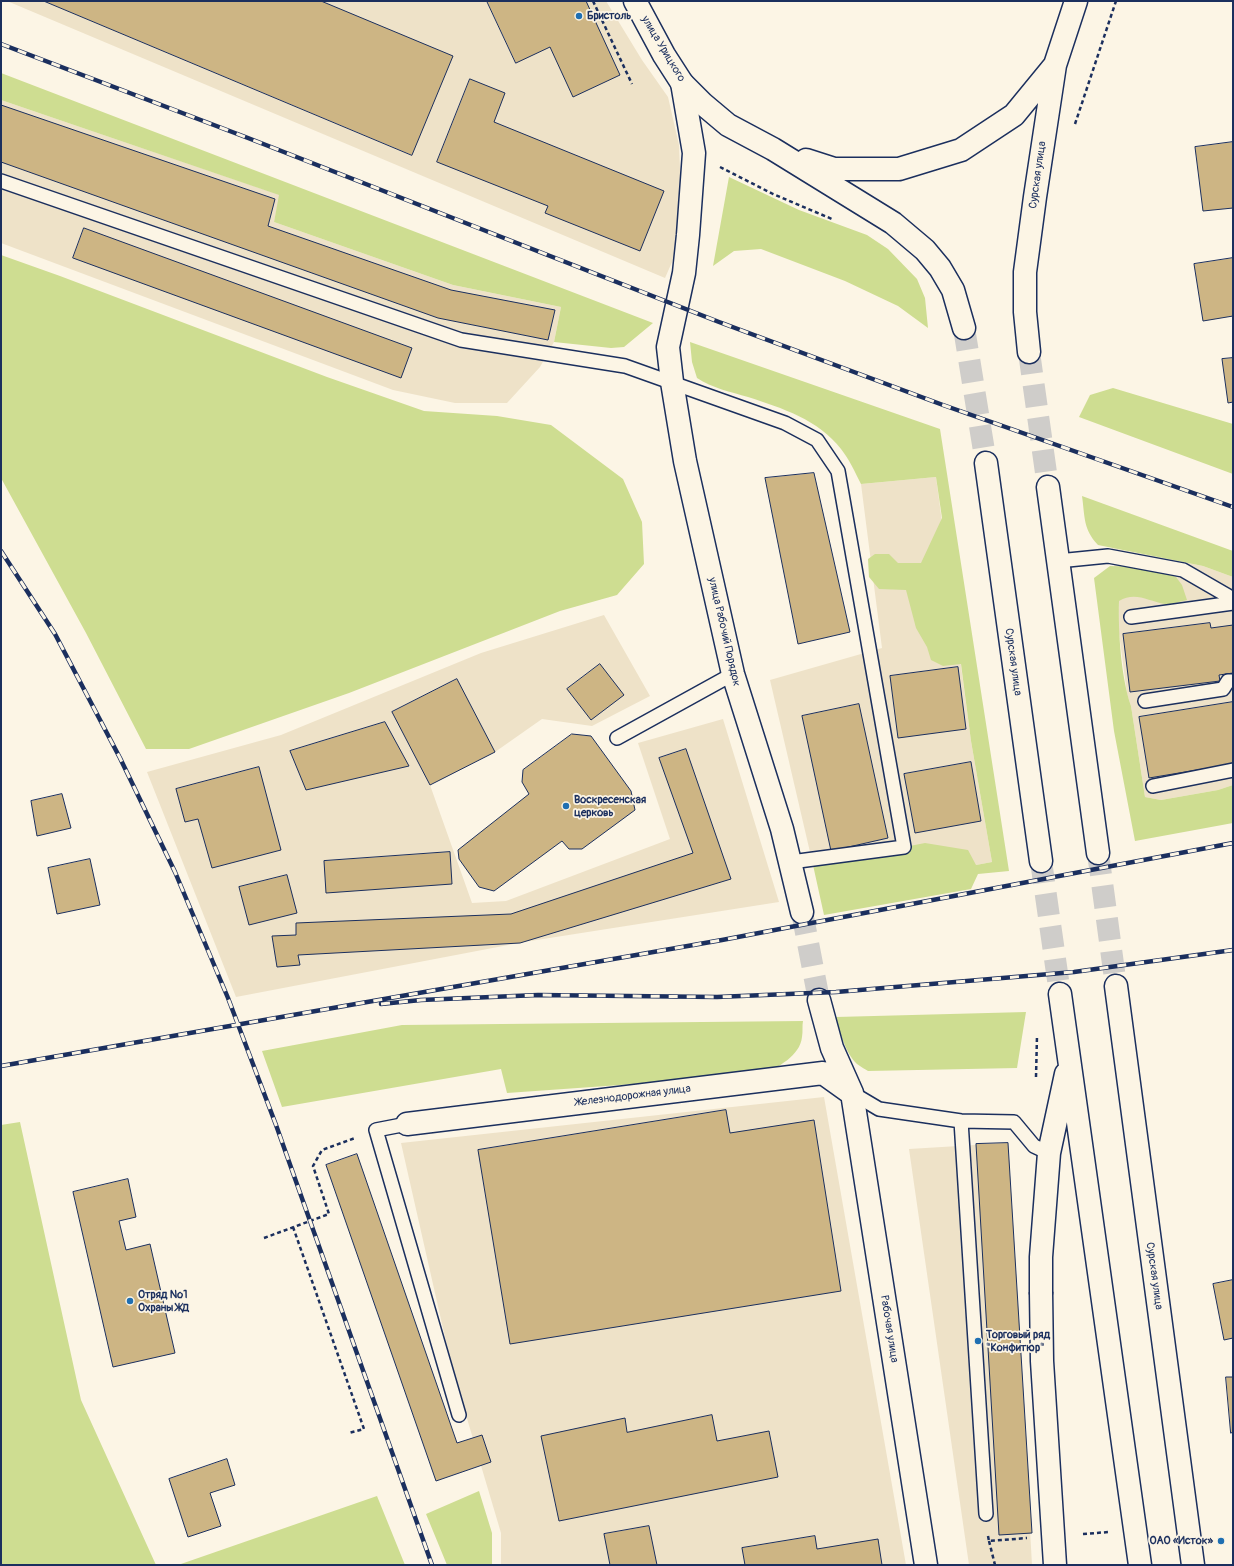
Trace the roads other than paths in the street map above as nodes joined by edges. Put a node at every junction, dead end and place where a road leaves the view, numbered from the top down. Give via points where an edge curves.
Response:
1 (635, 1) edge
2 (1076, 1) edge
3 (1055, 65) junction
4 (682, 83) junction
5 (773, 149) junction
6 (1, 181) edge
7 (964, 328) tunnel mouth
8 (1029, 352) tunnel mouth
9 (672, 382) junction
10 (986, 464) tunnel mouth
11 (1048, 487) tunnel mouth
12 (1058, 561) junction
13 (1233, 598) edge
14 (1233, 603) edge
15 (1131, 617) dead end
16 (733, 674) junction
17 (1233, 680) edge
18 (1145, 701) dead end
19 (617, 738) dead end
20 (1233, 770) edge
21 (1152, 786) dead end
22 (1098, 853) tunnel mouth
23 (1041, 861) tunnel mouth
24 (790, 862) junction
25 (802, 912) tunnel mouth
26 (1116, 986) tunnel mouth
27 (1060, 994) tunnel mouth
28 (819, 1000) tunnel mouth
29 (1069, 1059) junction
30 (852, 1093) junction
31 (961, 1121) junction
32 (408, 1124) joint
33 (1049, 1153) junction
34 (459, 1415) dead end
35 (986, 1514) road end
36 (926, 1565) edge
37 (1055, 1565) edge
38 (1140, 1565) edge
39 (1193, 1565) edge

1 - 4 main road, улица Урицкого
2 - 3 main road, Сурская улица
3 - 5 main road via 1008,119 961,150 899,169 834,169
3 - 8 main road, Сурская улица via 1025,272
4 - 5 main road, улица Урицкого via 728,125
4 - 9 main road, улица Рабочий Порядок via 694,153 684,273 668,347
5 - 7 main road via 893,223 925,250 953,290
6 - 9 lane via 461,340 625,366
9 - 16 main road, улица Рабочий Порядок via 685,461
9 - 24 lane via 785,423 817,440 838,471 904,847
10 - 23 main road, Сурская улица
11 - 12 main road
12 - 13 lane via 1108,556 1183,570
12 - 22 main road
14 - 15 lane
16 - 19 lane
16 - 24 main road, улица Рабочий Порядок
17 - 18 lane via 1228,681 1224,689
20 - 21 lane
24 - 25 main road, улица Рабочий Порядок
26 - 39 main road, Сурская улица
27 - 29 main road
28 - 30 main road, Рабочая улица via 832,1048
29 - 33 main road
29 - 38 main road
30 - 31 lane via 879,1109
30 - 32 main road, Железнодорожная улица via 823,1073
30 - 36 main road, Рабочая улица
31 - 33 lane via 1014,1122 1034,1146
31 - 35 lane
32 - 34 lane via 376,1130
33 - 37 main road, bridge via 1041,1257 1042,1361

